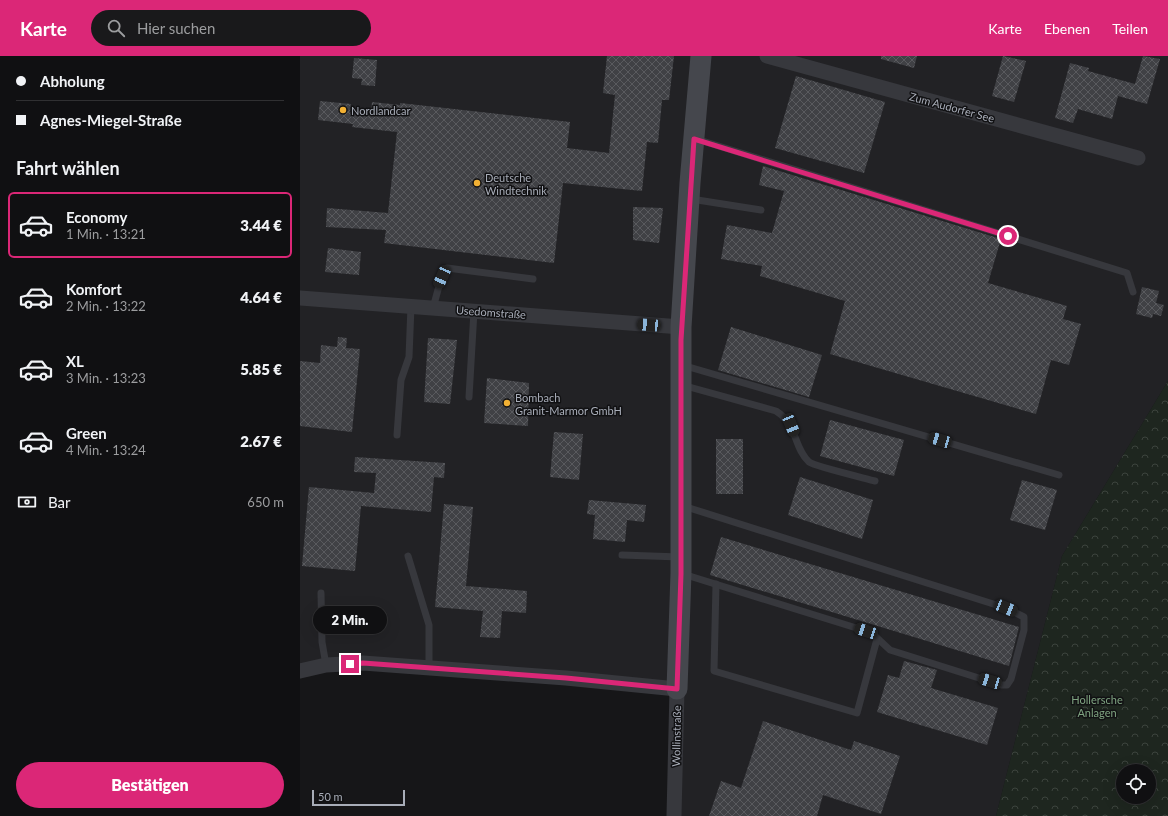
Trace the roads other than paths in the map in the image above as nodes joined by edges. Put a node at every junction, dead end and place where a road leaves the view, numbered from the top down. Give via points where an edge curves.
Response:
1 (701, 56) edge
2 (767, 56) edge
3 (694, 139) junction
4 (1138, 158) dead end
5 (689, 199) junction
6 (761, 210) dead end
7 (533, 278) dead end
8 (1133, 292) dead end
9 (300, 298) edge
10 (411, 306) junction
11 (433, 308) junction
12 (474, 311) junction
13 (681, 327) junction
14 (680, 375) junction
15 (470, 397) dead end
16 (397, 435) dead end
17 (1059, 475) dead end
18 (875, 481) dead end
19 (681, 505) junction
20 (622, 555) dead end
21 (408, 556) dead end
22 (681, 565) junction
23 (716, 584) junction
24 (321, 593) dead end
25 (878, 639) junction
26 (326, 665) junction
27 (429, 669) junction
28 (300, 671) edge
29 (677, 689) junction
30 (674, 816) edge

1 - 3 street, Wollinstraße
2 - 4 street, Zum Audorfer See
3 - 5 street, Wollinstraße
3 - 8 lane via 1128,273
5 - 6 lane
5 - 13 street, Wollinstraße
7 - 11 lane via 446,268
9 - 10 street, Usedomstraße
10 - 11 street, Usedomstraße
10 - 16 lane via 409,357 401,380
11 - 12 street, Usedomstraße
12 - 13 street, Usedomstraße
12 - 15 lane
13 - 14 street, Wollinstraße
14 - 17 lane
14 - 18 lane via 776,411 785,417 791,425 802,453 810,463
14 - 19 street, Wollinstraße
19 - 22 street, Wollinstraße
19 - 25 lane via 1006,608 1024,616 1025,623 1011,679 1007,685 890,650
20 - 22 lane
21 - 27 lane via 429,626
22 - 23 lane
22 - 29 street, Wollinstraße
23 - 25 lane via 866,631
23 - 25 lane via 714,671 856,713
24 - 26 lane via 322,642
26 - 27 street via 363,663
26 - 28 street
27 - 29 street via 566,678
29 - 30 street, Wollinstraße

